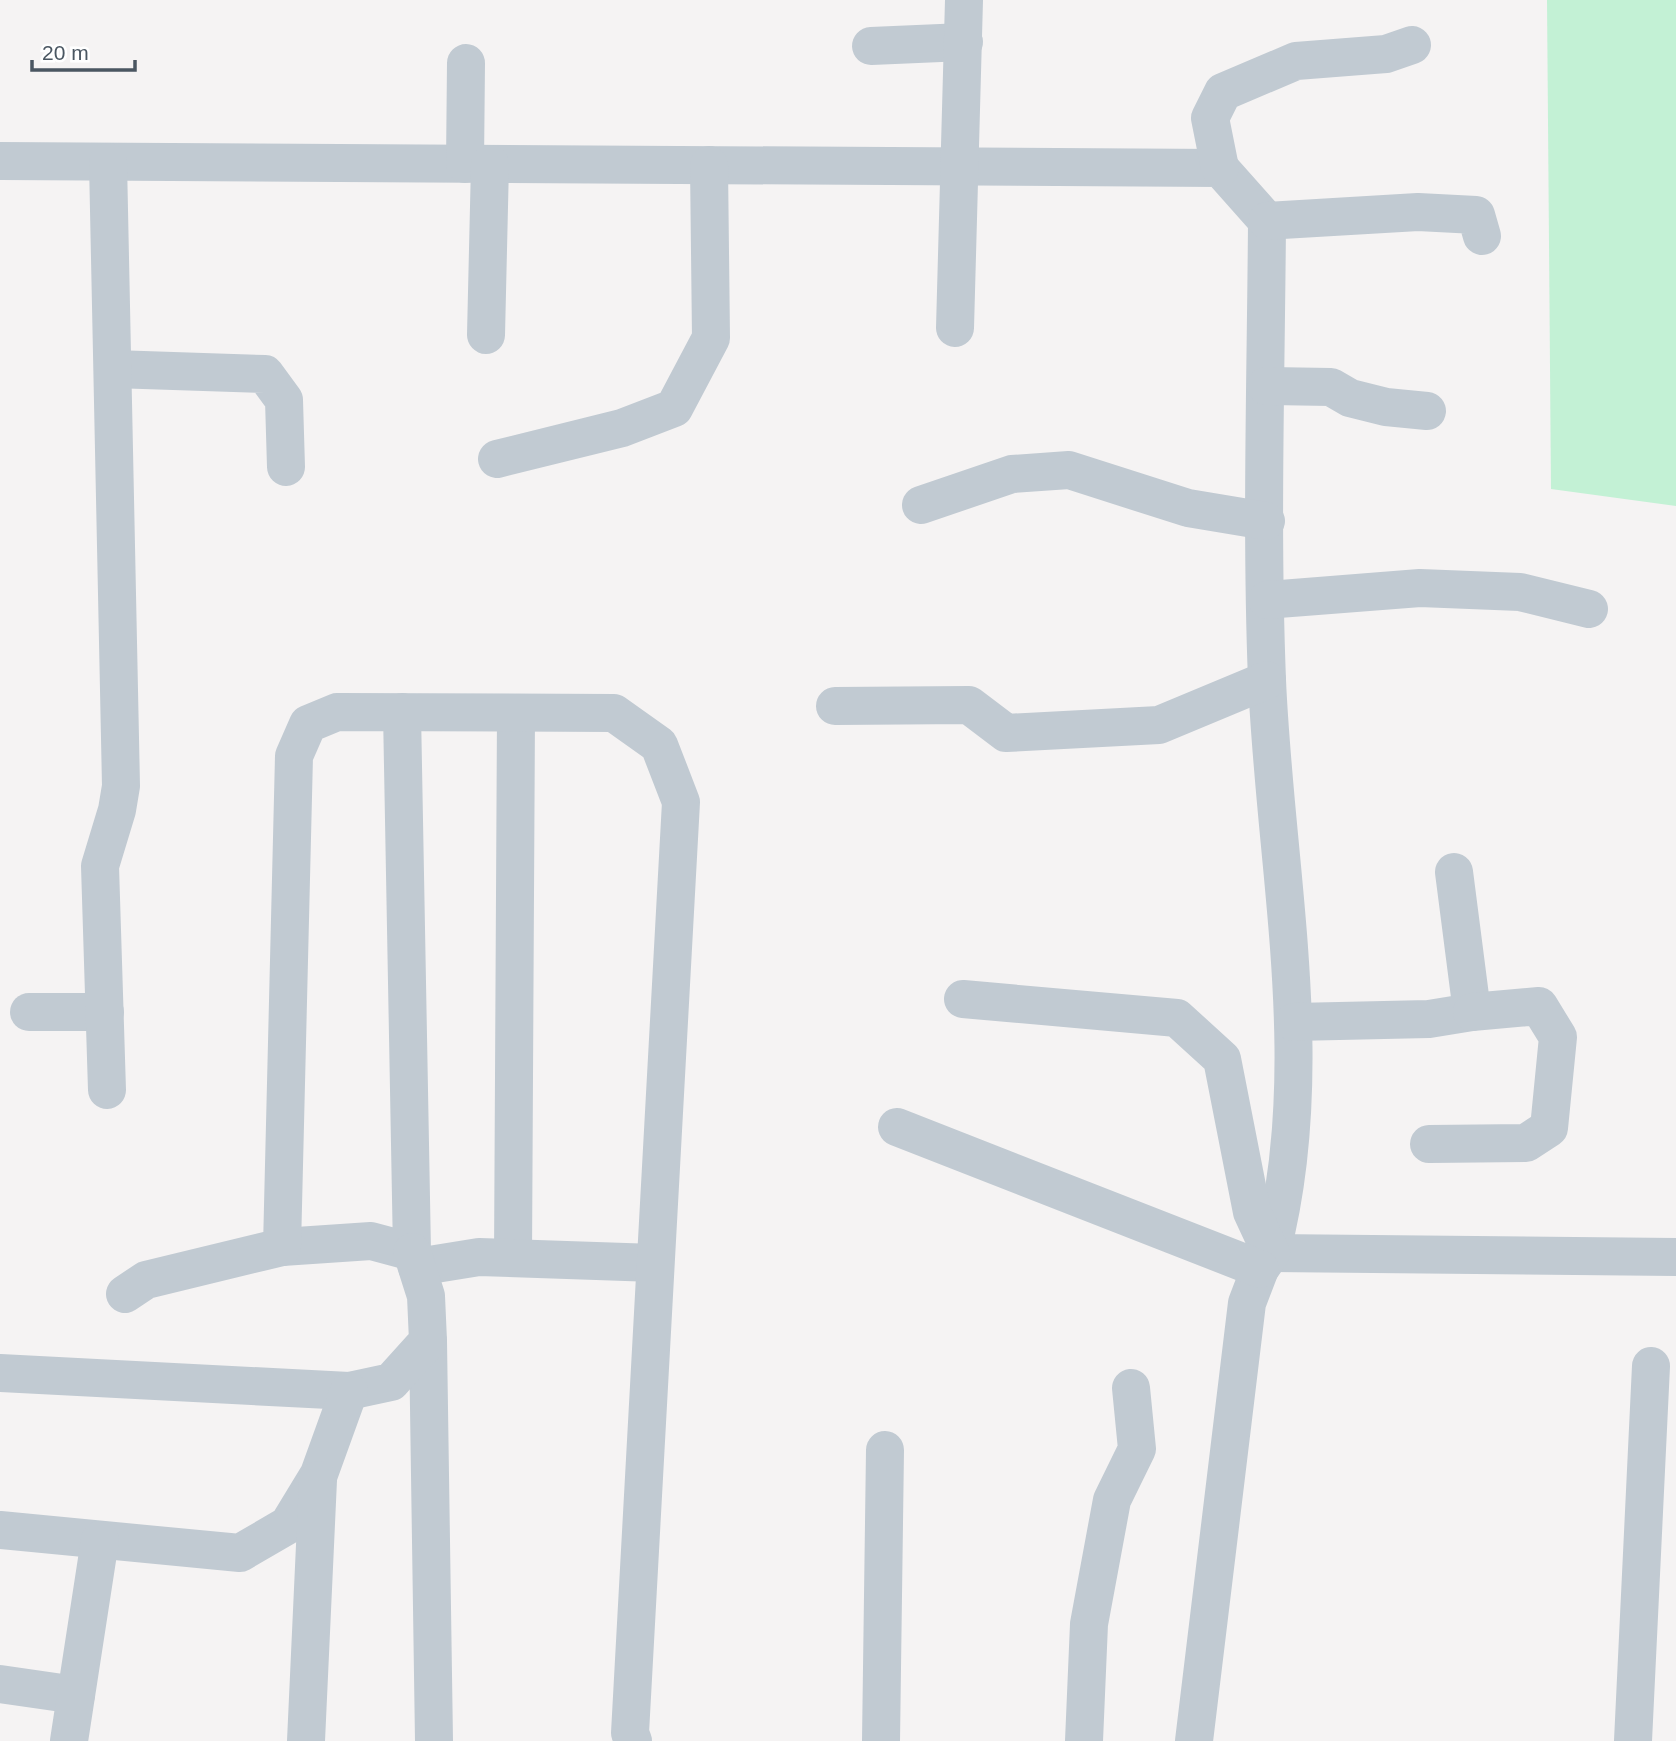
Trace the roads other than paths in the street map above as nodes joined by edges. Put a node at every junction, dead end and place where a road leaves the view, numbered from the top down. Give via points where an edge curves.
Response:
1 (964, 0) edge
2 (964, 42) junction
3 (1412, 45) dead end
4 (871, 46) dead end
5 (466, 63) dead end
6 (0, 161) edge
7 (108, 162) junction
8 (477, 164) junction
9 (709, 165) junction
10 (962, 167) junction
11 (1220, 168) junction
12 (1267, 221) junction
13 (1482, 236) dead end
14 (955, 328) dead end
15 (486, 335) dead end
16 (113, 369) junction
17 (1266, 386) junction
18 (1427, 411) dead end
19 (497, 459) dead end
20 (286, 467) dead end
21 (921, 505) dead end
22 (1266, 521) junction
23 (1267, 600) junction
24 (1589, 609) dead end
25 (1267, 680) junction
26 (835, 706) dead end
27 (402, 712) junction
28 (516, 713) junction
29 (1454, 872) dead end
30 (963, 999) dead end
31 (29, 1012) dead end
32 (104, 1012) junction
33 (1472, 1012) junction
34 (1294, 1021) junction
35 (107, 1090) dead end
36 (897, 1127) dead end
37 (1429, 1144) dead end
38 (282, 1247) junction
39 (1676, 1257) edge
40 (513, 1258) junction
41 (415, 1259) junction
42 (1265, 1261) junction
43 (655, 1263) junction
44 (125, 1294) dead end
45 (428, 1341) junction
46 (1651, 1366) dead end
47 (0, 1373) edge
48 (1131, 1388) dead end
49 (349, 1391) junction
50 (885, 1450) dead end
51 (318, 1474) junction
52 (0, 1530) edge
53 (100, 1540) junction
54 (0, 1684) edge
55 (76, 1695) junction
56 (630, 1738) edge
57 (69, 1741) edge
58 (306, 1741) edge
59 (434, 1741) edge
60 (881, 1741) edge
61 (1084, 1741) edge
62 (1194, 1741) edge
63 (1633, 1741) edge

1 - 2 lane
2 - 4 lane
2 - 10 lane
3 - 11 lane via 1386,54 1296,61 1223,92 1210,118
5 - 8 lane
6 - 7 lane
7 - 8 lane
7 - 16 lane
8 - 9 lane
8 - 15 lane
9 - 10 lane
9 - 19 lane via 711,338 674,408 622,428
10 - 11 lane
10 - 14 lane
11 - 12 lane
12 - 13 lane via 1418,212 1476,215
12 - 17 lane
16 - 20 lane via 265,374 284,400
16 - 32 lane via 121,786 100,866
17 - 18 lane via 1331,387 1350,398
17 - 22 lane
21 - 22 lane via 1012,474 1069,470 1188,508
22 - 23 lane
23 - 24 lane via 1420,588 1520,592
23 - 25 lane
25 - 26 lane via 1159,725 1006,733 969,705
25 - 34 lane
27 - 28 lane
27 - 38 lane via 337,712 308,724 294,756
27 - 41 lane
28 - 40 lane
28 - 43 lane via 614,713 659,745 681,802
29 - 33 lane
30 - 42 lane via 1177,1018 1222,1059
31 - 32 lane
32 - 35 lane
33 - 34 lane via 1429,1019
33 - 37 lane via 1539,1006 1558,1037 1549,1128 1526,1143
34 - 42 lane via 1283,1206
36 - 42 lane
38 - 41 lane via 371,1241
38 - 44 lane via 146,1280
39 - 42 lane
40 - 41 lane
40 - 43 lane
41 - 45 lane via 426,1296
42 - 62 lane via 1247,1303
43 - 56 lane
45 - 49 lane via 391,1382
45 - 59 lane
46 - 63 lane
47 - 49 lane
48 - 61 lane via 1137,1449 1112,1500 1089,1624
49 - 51 lane
50 - 60 lane
51 - 53 lane via 288,1525 240,1553
51 - 58 lane
52 - 53 lane
53 - 55 lane
54 - 55 lane
55 - 57 lane

